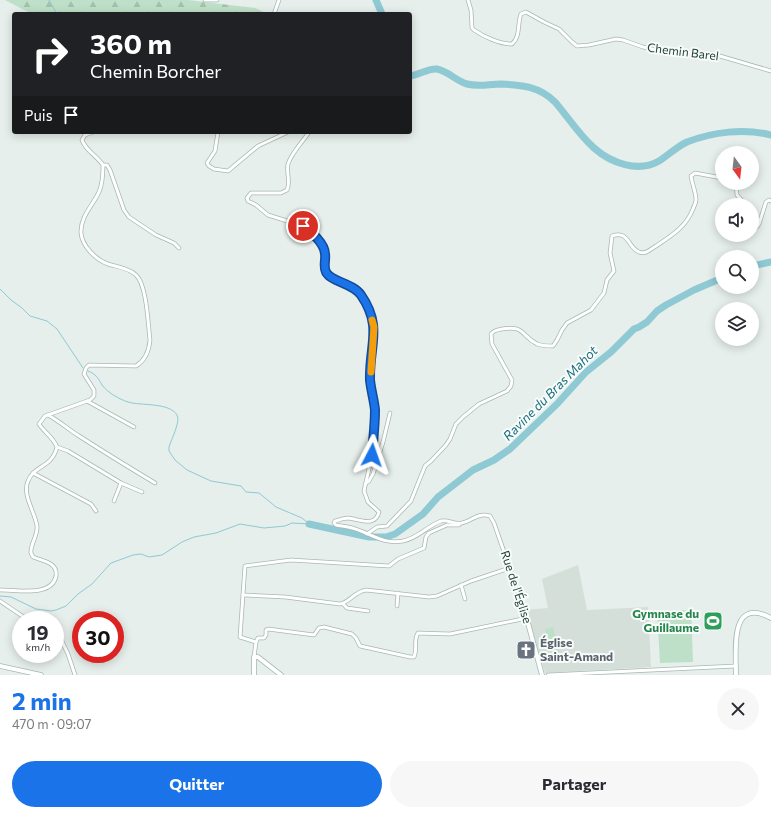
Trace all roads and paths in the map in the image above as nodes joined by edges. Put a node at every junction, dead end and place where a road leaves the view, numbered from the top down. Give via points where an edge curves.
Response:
1 (205, 0) edge
2 (217, 0) edge
3 (279, 0) edge
4 (468, 0) edge
5 (275, 12) edge
6 (771, 71) edge
7 (85, 134) edge
8 (218, 134) edge
9 (284, 134) edge
10 (308, 134) edge
11 (103, 164) junction
12 (715, 177) edge
13 (771, 201) edge
14 (759, 224) edge
15 (179, 248) dead end
16 (88, 401) junction
17 (390, 412) dead end
18 (48, 415) junction
19 (134, 426) dead end
20 (57, 447) junction
21 (33, 474) junction
22 (121, 482) junction
23 (155, 483) dead end
24 (365, 484) junction
25 (142, 492) dead end
26 (114, 501) dead end
27 (96, 511) dead end
28 (464, 523) junction
29 (367, 534) junction
30 (510, 568) junction
31 (461, 585) junction
32 (0, 590) edge
33 (398, 594) junction
34 (243, 595) junction
35 (465, 599) dead end
36 (0, 601) edge
37 (343, 604) junction
38 (397, 606) dead end
39 (15, 611) edge
40 (368, 611) dead end
41 (525, 612) joint
42 (526, 618) junction
43 (771, 618) edge
44 (256, 642) junction
45 (64, 646) edge
46 (254, 657) junction
47 (0, 666) edge
48 (736, 666) junction
49 (41, 675) edge
50 (75, 675) edge
51 (254, 675) edge
52 (281, 675) edge
53 (542, 675) edge
54 (548, 675) edge
55 (736, 675) edge

1 - 2 street
3 - 5 street
4 - 6 street, Chemin Barel via 472,28 507,44 512,44 517,38 521,14 526,12 559,29 577,46 616,39 664,52 713,54
7 - 11 street via 83,145
8 - 9 street via 215,151 207,163 214,169 228,171 258,146
10 - 24 street via 291,157 287,190 252,193 247,198 268,215 307,229 326,252 325,269 329,276 353,287 360,293 369,309 374,327 370,379 375,409 372,455
11 - 15 street via 110,170 124,210 129,217
11 - 16 street via 102,184 84,216 81,234 86,247 93,254 106,263 137,275 142,284 150,340 145,359 136,366 89,365 84,374 94,390 94,396
12 - 29 street via 695,173 691,176 696,201 690,214 676,232 646,253 639,253 623,236 612,236 610,253 614,271 607,280 604,293 591,310 567,323 553,346 538,345 517,329 493,331 492,344 508,371 512,380 511,386 507,391 479,404 456,424 446,446 426,466 411,501 387,526 377,527
13 - 14 street via 766,202
16 - 18 street
16 - 19 street
17 - 24 street via 373,474
18 - 20 street via 41,419 39,424
18 - 23 street
20 - 21 street via 52,459
20 - 22 street
21 - 27 street via 91,504
21 - 32 street via 26,486 37,525 31,553 36,558 52,564 56,570 56,578 51,585 36,590
22 - 25 street
22 - 26 street
24 - 29 street via 366,499 379,512 378,516 365,522 348,518 334,523
28 - 29 street via 440,521 410,539 395,542 382,541
28 - 30 street, Rue de l'Église via 476,516 490,516
28 - 34 street via 457,526 447,525 429,533 424,548 398,559 389,566 291,560 246,566
30 - 31 street
30 - 41 street, Rue de l'Église
31 - 33 street via 437,596
31 - 35 street
33 - 37 street via 360,591
33 - 38 street
34 - 37 street
34 - 44 street via 240,636
36 - 39 street
37 - 40 street via 346,608
41 - 42 main road, Rue de l'Église
42 - 44 street via 450,634 418,633 415,637 414,657 360,646 352,634 324,627 319,628 314,635 268,629 264,638 258,638
42 - 53 main road, Rue de l'Église
43 - 48 main road via 759,612 752,612 741,620 738,628
44 - 46 street
45 - 50 street
46 - 51 main road
46 - 52 main road via 258,657
47 - 49 main road
48 - 54 street
48 - 55 main road

